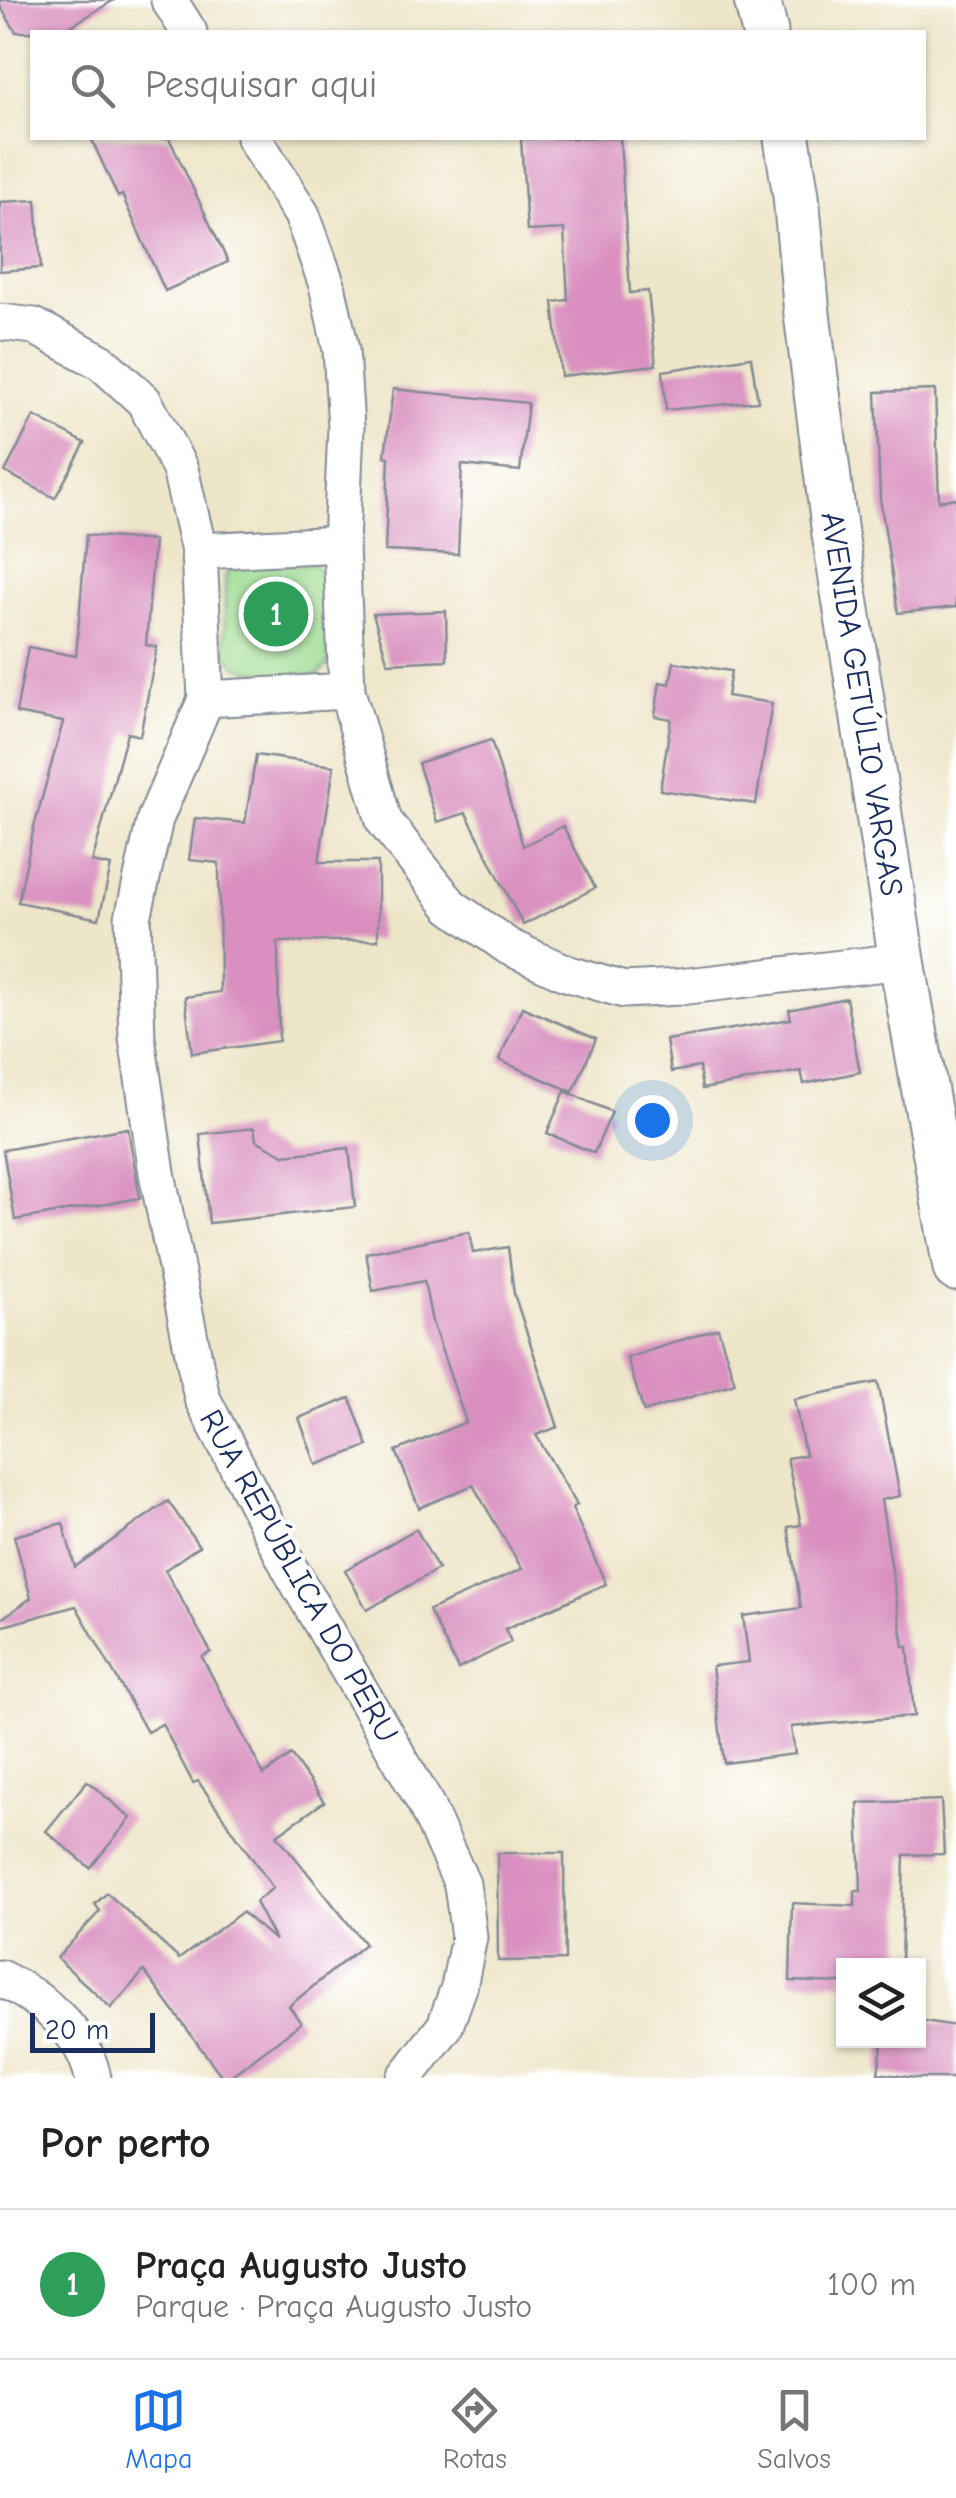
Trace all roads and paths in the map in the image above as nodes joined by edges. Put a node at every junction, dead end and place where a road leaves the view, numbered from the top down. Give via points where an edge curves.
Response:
1 (169, 0) edge
2 (757, 0) edge
3 (188, 30) edge
4 (764, 30) edge
5 (255, 140) edge
6 (787, 140) edge
7 (0, 322) edge
8 (341, 544) junction
9 (199, 551) junction
10 (347, 691) junction
11 (206, 699) junction
12 (902, 960) junction
13 (956, 1268) edge
14 (0, 1978) edge
15 (93, 2078) edge
16 (404, 2078) edge

1 - 3 street
2 - 4 street
5 - 8 street via 302,215 331,301 346,427
6 - 12 street, AVENIDA GETÚLIO VARGAS via 835,534
7 - 9 street via 34,326 101,362 144,401 180,469
8 - 9 street
8 - 10 street
9 - 11 street
10 - 11 street
10 - 12 street via 384,821 451,906 509,946 624,990
11 - 16 street, RUA REPÚBLICA DO PERU via 155,820 132,918 137,1038 156,1173 202,1398 290,1569 424,1802 462,1884 468,1938 459,1987 445,2026
12 - 13 street, AVENIDA GETÚLIO VARGAS
14 - 15 street via 66,2025 89,2058

